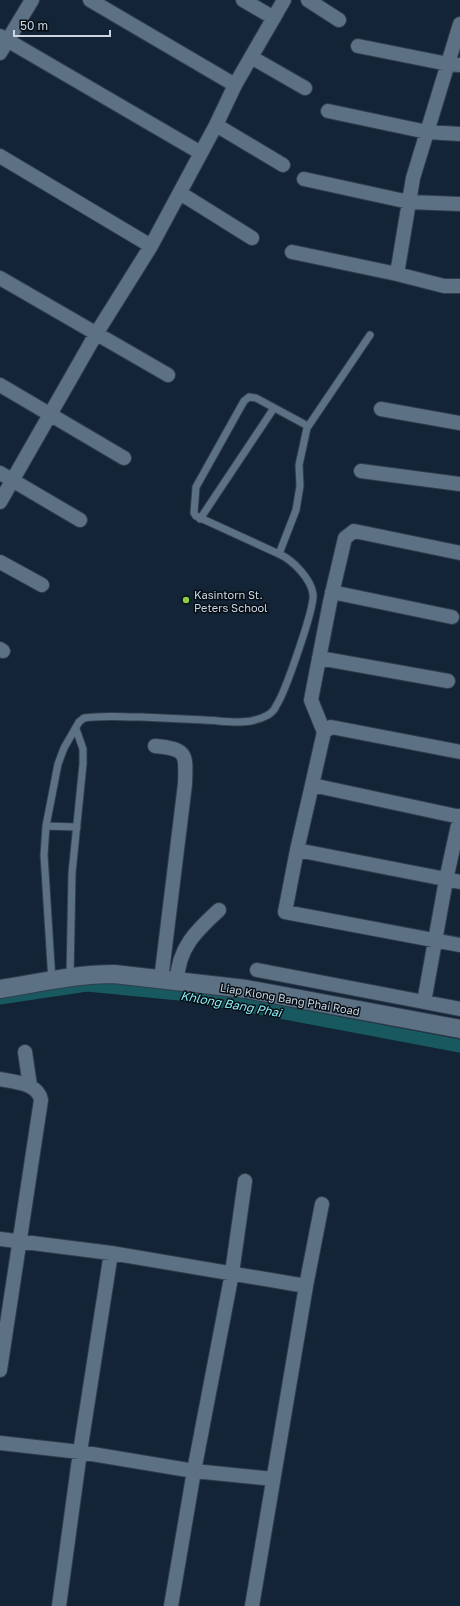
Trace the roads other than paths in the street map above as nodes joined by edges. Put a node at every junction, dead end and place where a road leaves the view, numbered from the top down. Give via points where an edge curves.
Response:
1 (32, 0) edge
2 (90, 0) edge
3 (243, 0) edge
4 (284, 0) edge
5 (308, 0) edge
6 (274, 18) junction
7 (339, 20) dead end
8 (460, 24) edge
9 (4, 38) edge
10 (358, 46) dead end
11 (0, 53) edge
12 (251, 57) junction
13 (454, 65) edge
14 (235, 85) junction
15 (305, 88) dead end
16 (328, 111) dead end
17 (216, 125) junction
18 (427, 132) junction
19 (460, 134) edge
20 (201, 153) junction
21 (0, 156) edge
22 (283, 165) dead end
23 (304, 180) dead end
24 (180, 193) junction
25 (409, 202) junction
26 (460, 204) edge
27 (252, 238) dead end
28 (151, 246) junction
29 (292, 252) dead end
30 (397, 274) junction
31 (0, 278) edge
32 (460, 286) edge
33 (96, 334) junction
34 (370, 335) dead end
35 (168, 375) dead end
36 (0, 385) edge
37 (274, 408) junction
38 (381, 410) dead end
39 (50, 415) junction
40 (460, 423) edge
41 (307, 428) junction
42 (124, 458) dead end
43 (360, 471) dead end
44 (0, 473) edge
45 (13, 480) junction
46 (460, 484) edge
47 (0, 502) edge
48 (200, 519) junction
49 (80, 520) dead end
50 (460, 553) edge
51 (279, 554) junction
52 (0, 562) edge
53 (42, 585) dead end
54 (332, 592) junction
55 (452, 617) dead end
56 (319, 658) junction
57 (448, 682) dead end
58 (76, 729) junction
59 (324, 732) junction
60 (156, 746) dead end
61 (460, 752) edge
62 (312, 785) junction
63 (460, 817) edge
64 (46, 826) junction
65 (77, 826) junction
66 (297, 850) junction
67 (446, 880) junction
68 (460, 882) edge
69 (219, 910) dead end
70 (434, 940) junction
71 (460, 945) edge
72 (257, 970) dead end
73 (70, 977) junction
74 (52, 981) junction
75 (169, 981) junction
76 (0, 989) edge
77 (424, 1002) junction
78 (460, 1009) edge
79 (460, 1029) edge
80 (25, 1052) dead end
81 (0, 1079) edge
82 (30, 1086) junction
83 (245, 1181) dead end
84 (322, 1204) dead end
85 (0, 1239) edge
86 (20, 1241) junction
87 (111, 1254) junction
88 (232, 1273) junction
89 (306, 1286) junction
90 (0, 1370) edge
91 (0, 1443) edge
92 (80, 1452) junction
93 (194, 1471) junction
94 (273, 1479) junction
95 (59, 1606) edge
96 (171, 1606) edge
97 (252, 1606) edge

1 - 9 street
2 - 14 street
3 - 6 street
4 - 6 street
5 - 7 street
6 - 12 street
8 - 13 street
9 - 11 street
9 - 20 street
10 - 13 street
12 - 14 street
12 - 15 street
13 - 18 street
14 - 17 street
16 - 18 street
17 - 20 street
17 - 22 street
18 - 19 street
18 - 25 street via 413,178
20 - 24 street
21 - 28 street
23 - 25 street
24 - 27 street
24 - 28 street
25 - 26 street
25 - 30 street
28 - 33 street
29 - 30 street
30 - 32 street via 444,286
31 - 33 street
33 - 35 street
33 - 39 street
34 - 41 lane
36 - 39 street
37 - 41 lane via 306,425
37 - 48 lane
37 - 48 lane via 256,398 249,397 244,401 196,487 194,513
38 - 40 street
39 - 42 street
39 - 45 street
41 - 51 lane via 299,465 300,486 296,510
43 - 46 street
44 - 45 street
45 - 47 street
45 - 49 street
48 - 51 lane
50 - 54 street via 354,531 345,538
51 - 58 lane via 288,558 311,584 314,596 307,625 284,690 276,707 268,714 238,723 90,717 79,722
52 - 53 street
54 - 55 street
54 - 56 street
56 - 57 street
56 - 59 street via 311,700
58 - 64 lane via 58,764
58 - 65 lane via 83,749 83,778
59 - 61 street via 331,727
59 - 62 street
60 - 75 street via 180,751 185,757 186,769
62 - 63 street
62 - 66 street
63 - 67 street
64 - 65 lane
64 - 74 lane via 44,855
65 - 73 lane via 72,873
66 - 67 street
66 - 70 street via 285,912
67 - 68 street
67 - 70 street
69 - 75 street via 200,927 184,949 178,970
70 - 71 street
70 - 77 street
72 - 77 street
73 - 74 street, Liap Klong Bang Phai Road
73 - 75 street, Liap Klong Bang Phai Road via 114,974
74 - 76 street, Liap Klong Bang Phai Road
75 - 79 street, Liap Klong Bang Phai Road via 246,989
77 - 78 street
80 - 82 street
81 - 82 street
82 - 86 street via 38,1093 41,1103
83 - 88 street
84 - 89 street
85 - 86 street
86 - 87 street
86 - 90 street
87 - 88 street
87 - 92 street
88 - 89 street
88 - 93 street
89 - 94 street
91 - 92 street
92 - 93 street
92 - 95 street
93 - 94 street
93 - 96 street
94 - 97 street

